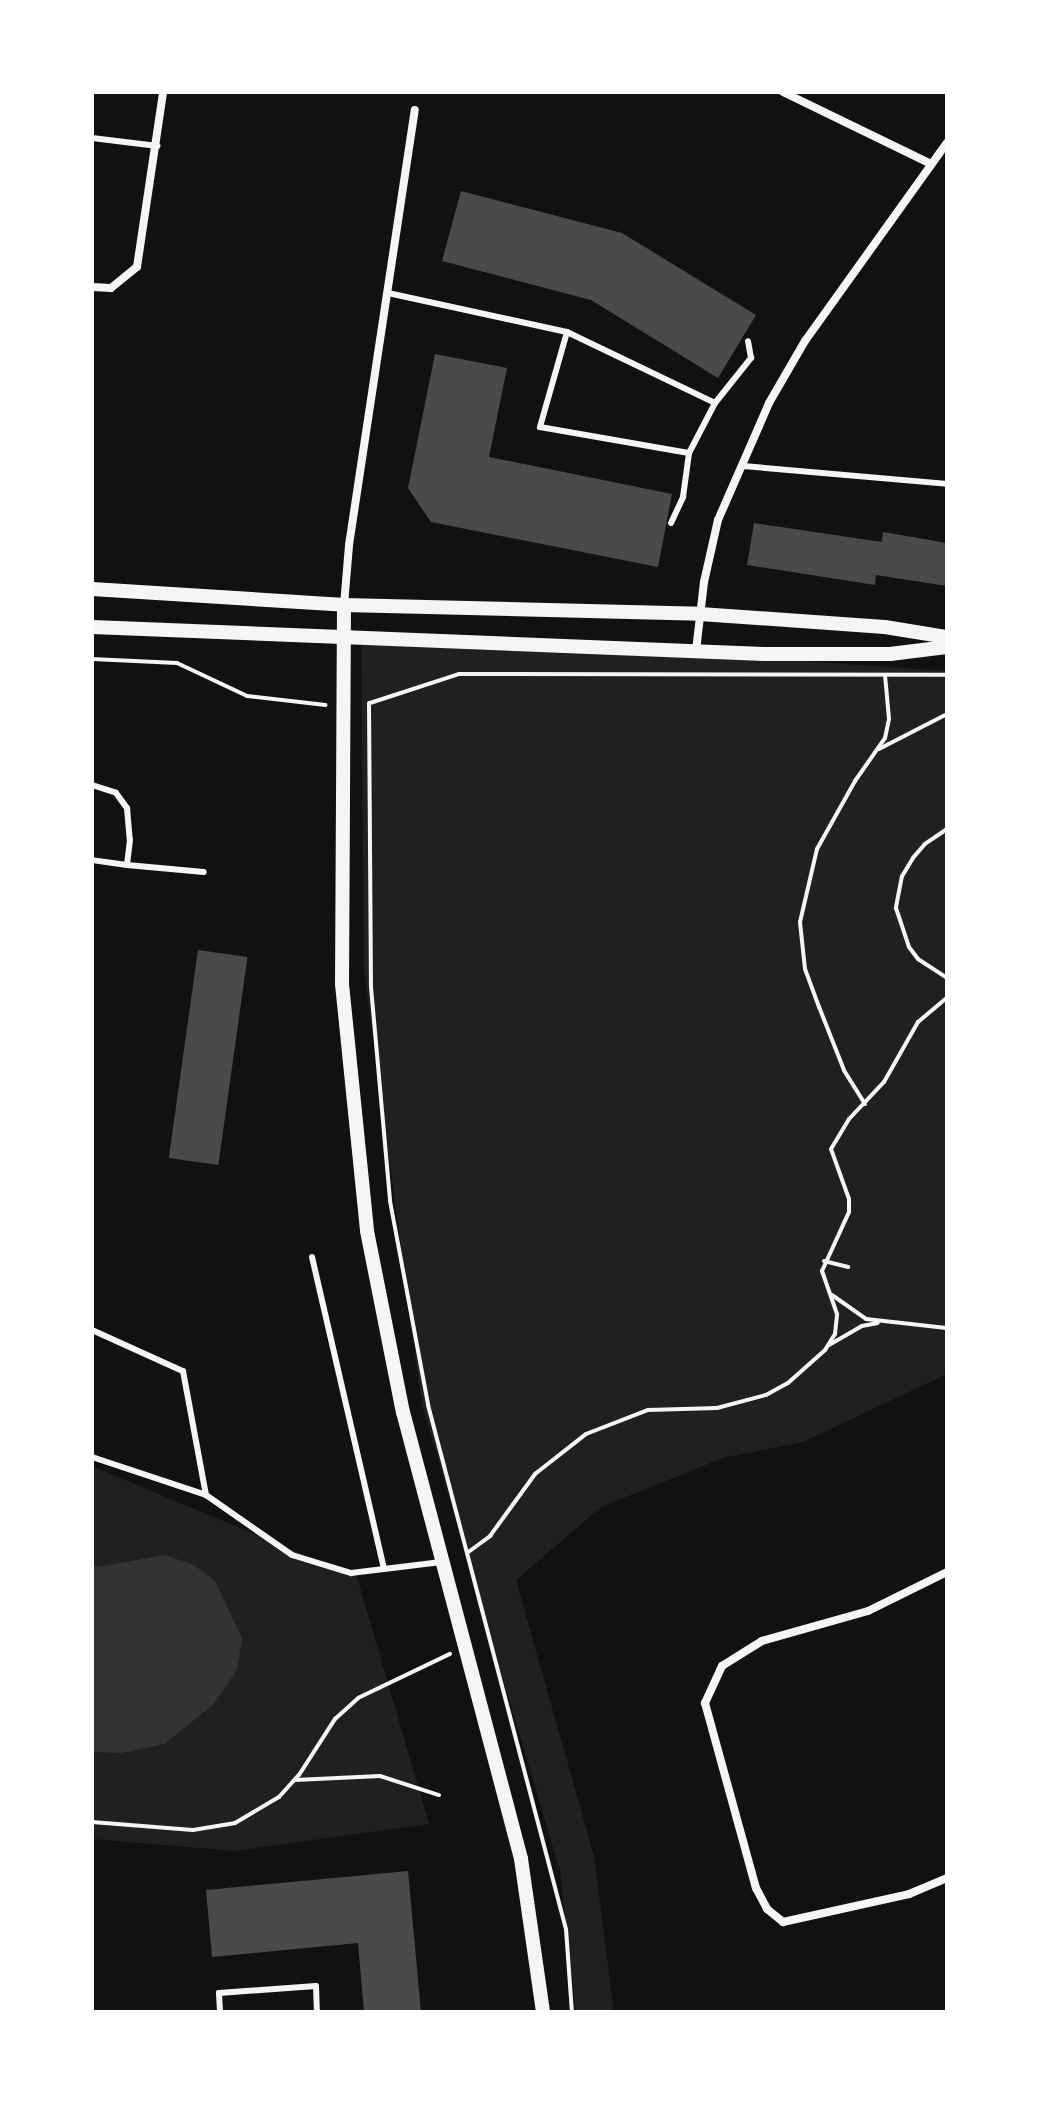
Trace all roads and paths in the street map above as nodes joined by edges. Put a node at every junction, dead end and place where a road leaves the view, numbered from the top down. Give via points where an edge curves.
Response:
1 (163, 92) edge
2 (783, 92) edge
3 (415, 110) dead end
4 (92, 138) edge
5 (947, 143) edge
6 (158, 146) junction
7 (931, 164) junction
8 (92, 287) edge
9 (388, 293) junction
10 (567, 332) junction
11 (748, 341) dead end
12 (715, 403) junction
13 (689, 453) junction
14 (743, 466) junction
15 (947, 484) edge
16 (671, 523) dead end
17 (92, 589) edge
18 (344, 605) junction
19 (700, 614) junction
20 (92, 627) edge
21 (343, 634) junction
22 (947, 637) edge
23 (947, 647) edge
24 (696, 651) junction
25 (92, 659) edge
26 (885, 675) junction
27 (947, 675) edge
28 (369, 703) junction
29 (342, 705) junction
30 (947, 714) edge
31 (877, 750) junction
32 (92, 785) edge
33 (947, 829) edge
34 (92, 860) edge
35 (127, 865) junction
36 (204, 872) dead end
37 (947, 978) edge
38 (947, 998) edge
39 (865, 1104) junction
40 (312, 1257) dead end
41 (824, 1261) junction
42 (848, 1267) dead end
43 (830, 1294) junction
44 (882, 1322) junction
45 (947, 1328) edge
46 (92, 1330) edge
47 (827, 1346) junction
48 (92, 1457) edge
49 (206, 1495) junction
50 (467, 1553) junction
51 (441, 1562) junction
52 (384, 1569) junction
53 (947, 1572) edge
54 (463, 1649) junction
55 (295, 1780) junction
56 (439, 1795) dead end
57 (92, 1822) edge
58 (947, 1878) edge
59 (220, 2012) edge
60 (317, 2012) edge
61 (543, 2012) edge
62 (572, 2012) edge

1 - 6 street
2 - 7 street
3 - 9 street
4 - 6 lane
5 - 7 street
6 - 8 street via 137,267 111,288
7 - 14 street via 805,341 769,403
9 - 10 lane
9 - 18 street
10 - 12 lane
10 - 13 lane via 540,427
11 - 12 lane via 751,358
12 - 13 lane
13 - 16 lane via 683,497
14 - 15 lane
14 - 19 street via 718,520
17 - 18 street
18 - 19 street
18 - 21 street
19 - 22 street via 885,627
19 - 24 street
20 - 21 street
21 - 24 street
21 - 29 street
23 - 24 street via 890,654
25 - 29 path via 177,663 247,696 307,706
26 - 27 path
26 - 28 path via 459,674
26 - 31 path via 889,719
28 - 29 path
28 - 50 path via 371,987 390,1201 428,1405
29 - 51 street via 342,984 367,1231 403,1412
30 - 31 path
31 - 39 path via 817,849 800,922 805,969 844,1070
32 - 35 lane via 116,793 127,808
33 - 37 path via 913,858 902,876 896,908 909,947
34 - 35 lane
35 - 36 lane
38 - 39 path via 918,1022 884,1082
39 - 41 path via 836,1135 831,1149 849,1212
40 - 52 lane
41 - 42 path
41 - 43 path
43 - 44 path via 866,1319
43 - 47 path via 837,1314 835,1334
44 - 45 path
44 - 47 path via 862,1326
46 - 49 lane via 183,1371
47 - 50 path via 766,1395 717,1408 648,1410 586,1434 535,1474 490,1536
48 - 49 lane
49 - 52 lane via 292,1555 351,1573
50 - 62 path via 566,1929
51 - 52 lane
51 - 54 street
53 - 58 street via 868,1611 762,1641 722,1666 705,1703 756,1888 767,1909 783,1922 909,1894
54 - 55 path via 358,1698 335,1719
54 - 61 street via 521,1859
55 - 56 path via 380,1776
55 - 57 path via 279,1797 235,1823 193,1830
59 - 60 lane via 219,1993 316,1986

